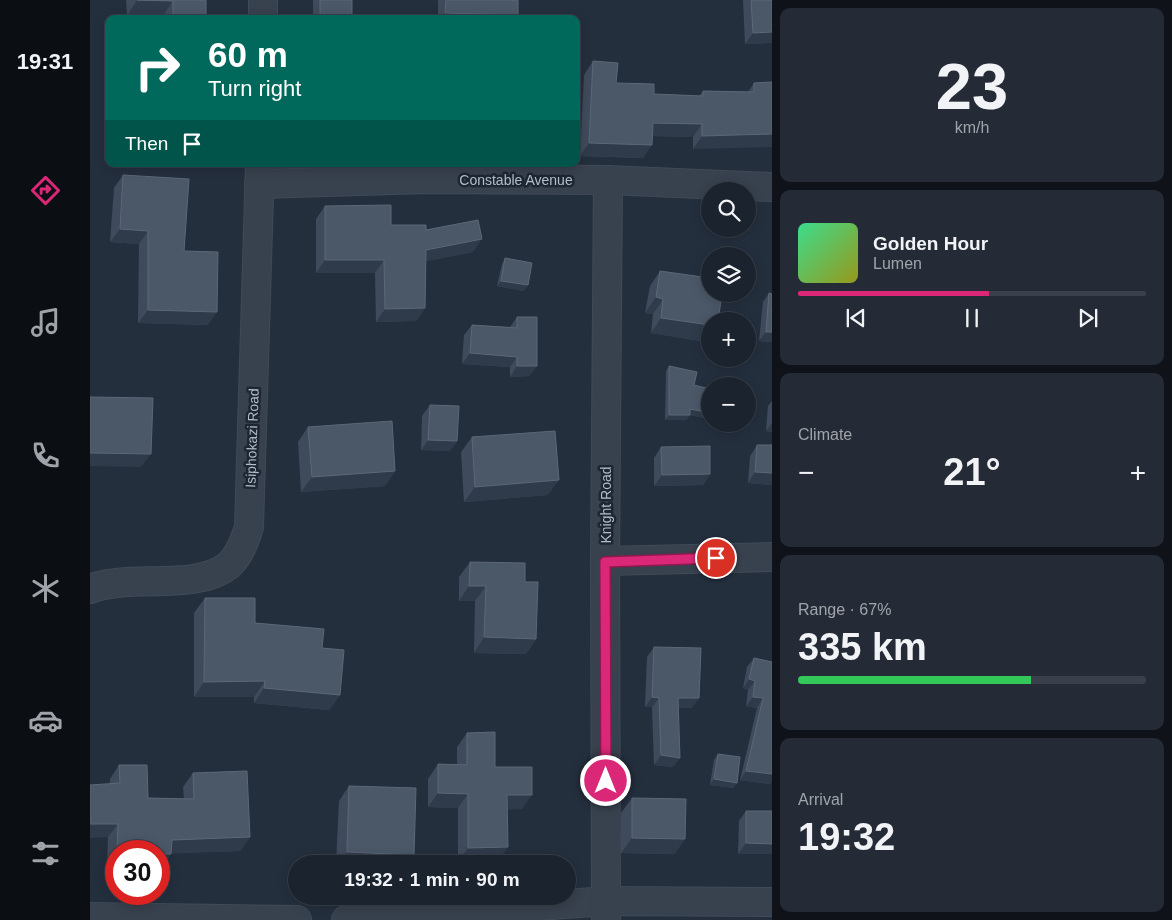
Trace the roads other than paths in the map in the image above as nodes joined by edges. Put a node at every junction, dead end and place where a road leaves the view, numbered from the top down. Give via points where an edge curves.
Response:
1 (263, 0) edge
2 (263, 15) edge
3 (259, 174) edge
4 (608, 180) junction
5 (772, 187) edge
6 (772, 557) edge
7 (605, 562) junction
8 (90, 589) edge
9 (772, 902) edge
10 (607, 910) edge
11 (90, 917) edge
12 (297, 920) edge
13 (346, 920) edge

1 - 2 street
3 - 4 street, Constable Avenue
3 - 8 street, Isiphokazi Road via 249,527 242,547 230,564 208,576 121,582
4 - 5 street, Constable Avenue
4 - 7 street, Knight Road
6 - 7 street
7 - 10 street, Knight Road
9 - 10 street
10 - 13 street
11 - 12 street

